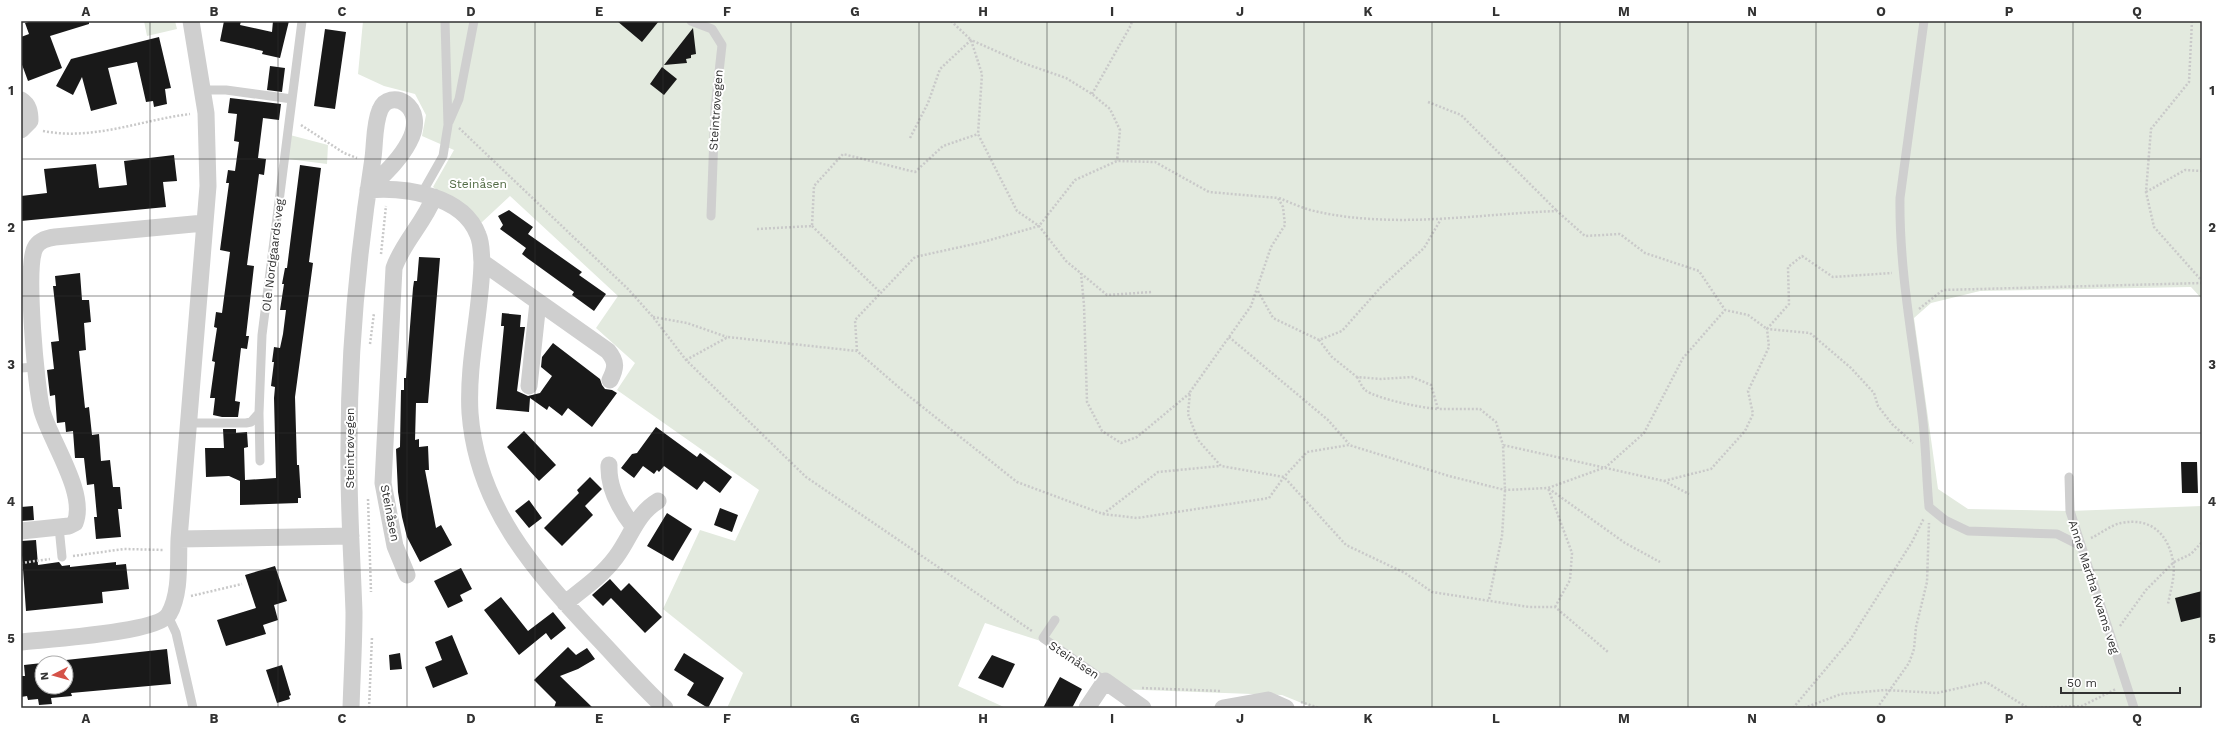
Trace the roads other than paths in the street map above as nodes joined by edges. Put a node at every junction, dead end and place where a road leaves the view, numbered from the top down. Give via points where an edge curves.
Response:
1 (191, 21) edge
2 (302, 21) edge
3 (445, 21) edge
4 (474, 21) edge
5 (691, 21) edge
6 (1924, 21) edge
7 (203, 90) junction
8 (292, 99) junction
9 (21, 100) edge
10 (448, 125) junction
11 (24, 128) edge
12 (368, 190) junction
13 (428, 195) junction
14 (711, 216) dead end
15 (204, 223) junction
16 (482, 262) junction
17 (538, 302) junction
18 (28, 367) edge
19 (610, 380) dead end
20 (529, 386) dead end
21 (258, 413) junction
22 (187, 423) junction
23 (260, 461) dead end
24 (609, 464) dead end
25 (2070, 477) dead end
26 (658, 501) dead end
27 (633, 526) junction
28 (59, 527) junction
29 (21, 531) edge
30 (351, 536) junction
31 (178, 545) junction
32 (2081, 546) junction
33 (62, 557) dead end
34 (407, 575) dead end
35 (565, 603) junction
36 (168, 616) junction
37 (1055, 620) dead end
38 (21, 642) edge
39 (1105, 681) junction
40 (193, 708) edge
41 (350, 708) edge
42 (665, 708) edge
43 (1087, 708) edge
44 (1143, 708) edge
45 (1223, 708) edge
46 (1286, 708) edge
47 (2134, 708) edge

1 - 7 street
2 - 8 lane, Ole Nordgaards veg
3 - 10 lane
4 - 10 lane via 459,99
5 - 14 lane, Steintrøvegen via 712,29 722,45 715,108
6 - 32 lane via 1900,198 1903,272 1930,507 1945,520 1968,531 2057,534
7 - 8 lane via 226,90
7 - 15 street via 208,163
8 - 21 lane, Ole Nordgaards veg via 262,335
9 - 11 street via 28,107 30,114 30,122
10 - 13 lane via 443,156
12 - 12 street, Steintrøvegen via 397,160 415,130 412,109 399,100 389,102 380,110
12 - 13 street via 388,188
12 - 30 street, Steintrøvegen via 355,299 350,371
13 - 16 street via 455,208 474,226 481,246
13 - 34 street, Steinåsen via 420,226 399,253 394,268 383,483 395,546
15 - 18 street via 55,237 39,242 32,255
15 - 22 street
16 - 17 street
16 - 35 street via 470,382 470,413 474,440 490,495 507,529
17 - 19 street via 608,351 616,363
17 - 20 street
18 - 28 street via 78,505 74,523
21 - 22 lane via 251,422 246,423
21 - 23 lane, Ole Nordgaards veg
22 - 31 street
24 - 27 street via 613,492
25 - 32 lane, Anne Martha Kvams veg via 2070,511
26 - 27 street via 651,505
27 - 35 street via 626,542 607,568
28 - 29 street
28 - 33 lane
30 - 31 street
30 - 41 street, Steintrøvegen via 354,614
31 - 36 street via 175,600
32 - 47 lane, Anne Martha Kvams veg
35 - 42 street
36 - 38 street via 160,622 136,629
36 - 40 lane via 176,633
37 - 39 lane, Steinåsen via 1043,638
39 - 43 street, Steinåsen
39 - 44 street, Steinåsen
45 - 46 street via 1268,700

